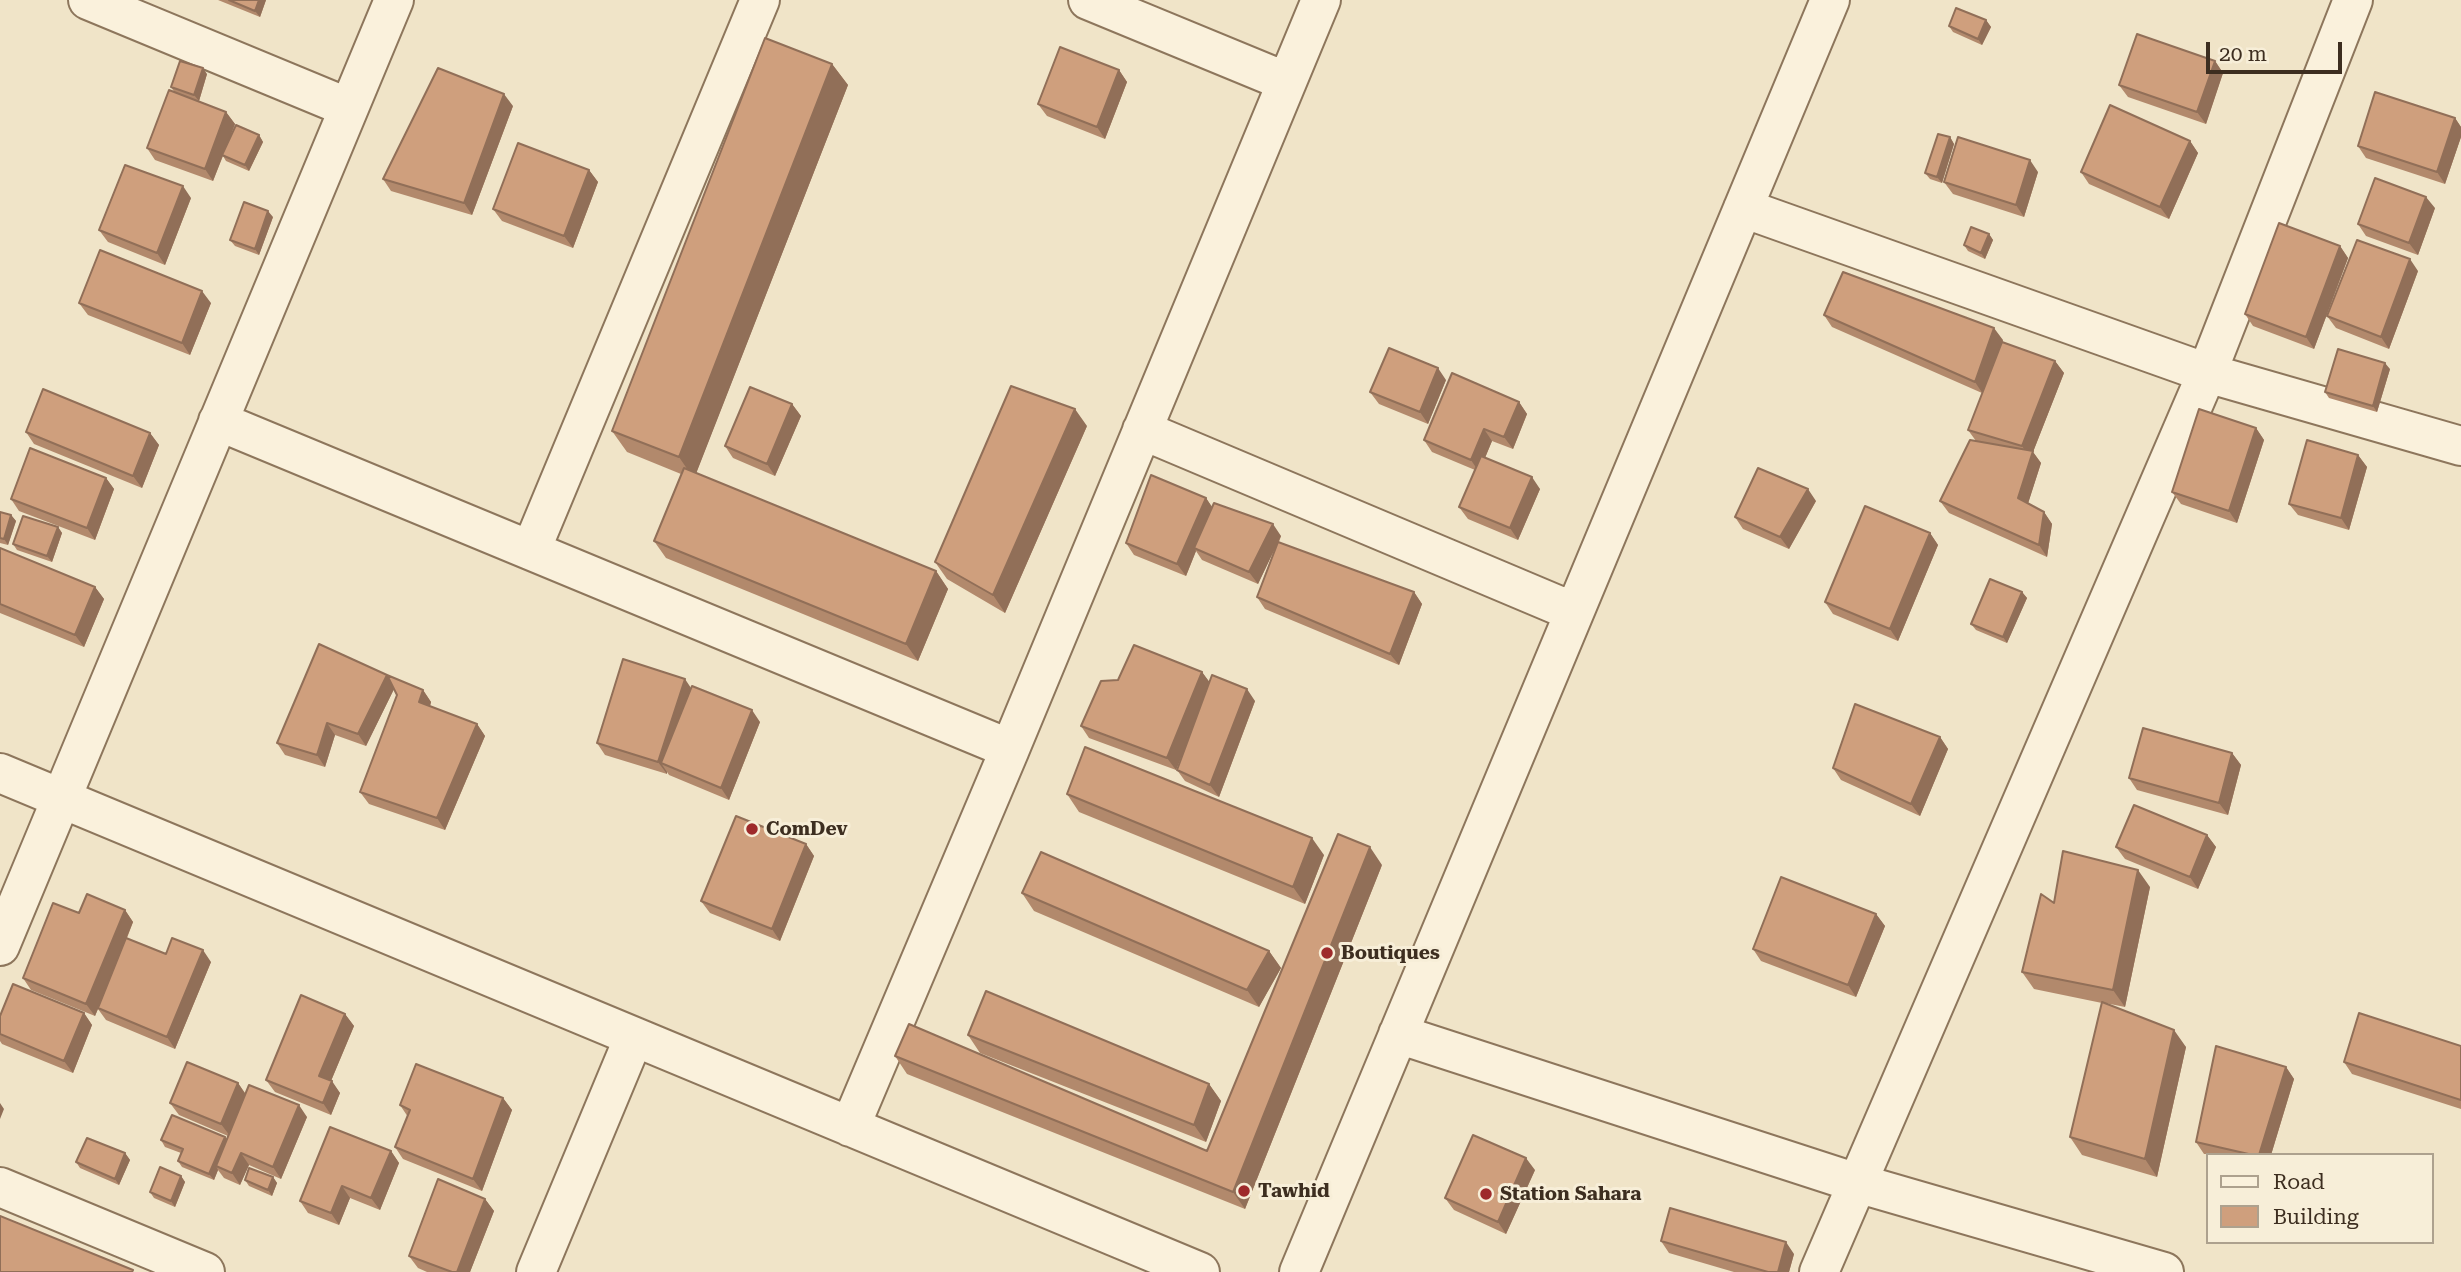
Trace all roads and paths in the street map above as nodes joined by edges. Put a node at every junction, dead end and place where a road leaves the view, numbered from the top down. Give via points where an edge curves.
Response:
1 (88, 0) edge
2 (394, 0) edge
3 (760, 0) edge
4 (1088, 0) edge
5 (1321, 0) edge
6 (1830, 0) edge
7 (2353, 0) edge
8 (1287, 82) junction
9 (349, 108) junction
10 (1743, 208) junction
11 (2207, 373) junction
12 (218, 421) junction
13 (1142, 430) junction
14 (2461, 446) edge
15 (531, 550) junction
16 (1574, 612) junction
17 (1010, 749) junction
18 (0, 774) edge
19 (61, 799) junction
20 (0, 946) edge
21 (1398, 1034) junction
22 (634, 1037) junction
23 (850, 1127) junction
24 (1857, 1183) junction
25 (0, 1187) edge
26 (204, 1272) edge
27 (536, 1272) edge
28 (1200, 1272) edge
29 (1299, 1272) edge
30 (1819, 1272) edge
31 (2164, 1272) edge

1 - 9 street
2 - 9 street
3 - 15 street
4 - 8 street
5 - 8 street
6 - 10 street
7 - 11 street
8 - 13 street
9 - 12 street
10 - 11 street
10 - 16 street
11 - 14 street
11 - 24 street
12 - 15 street
12 - 19 street
13 - 16 street
13 - 17 street
15 - 17 street
16 - 21 street
17 - 23 street
18 - 19 street
19 - 20 street
19 - 22 street
21 - 24 street
21 - 29 street
22 - 23 street
22 - 27 street
23 - 28 street
24 - 30 street
24 - 31 street
25 - 26 street

